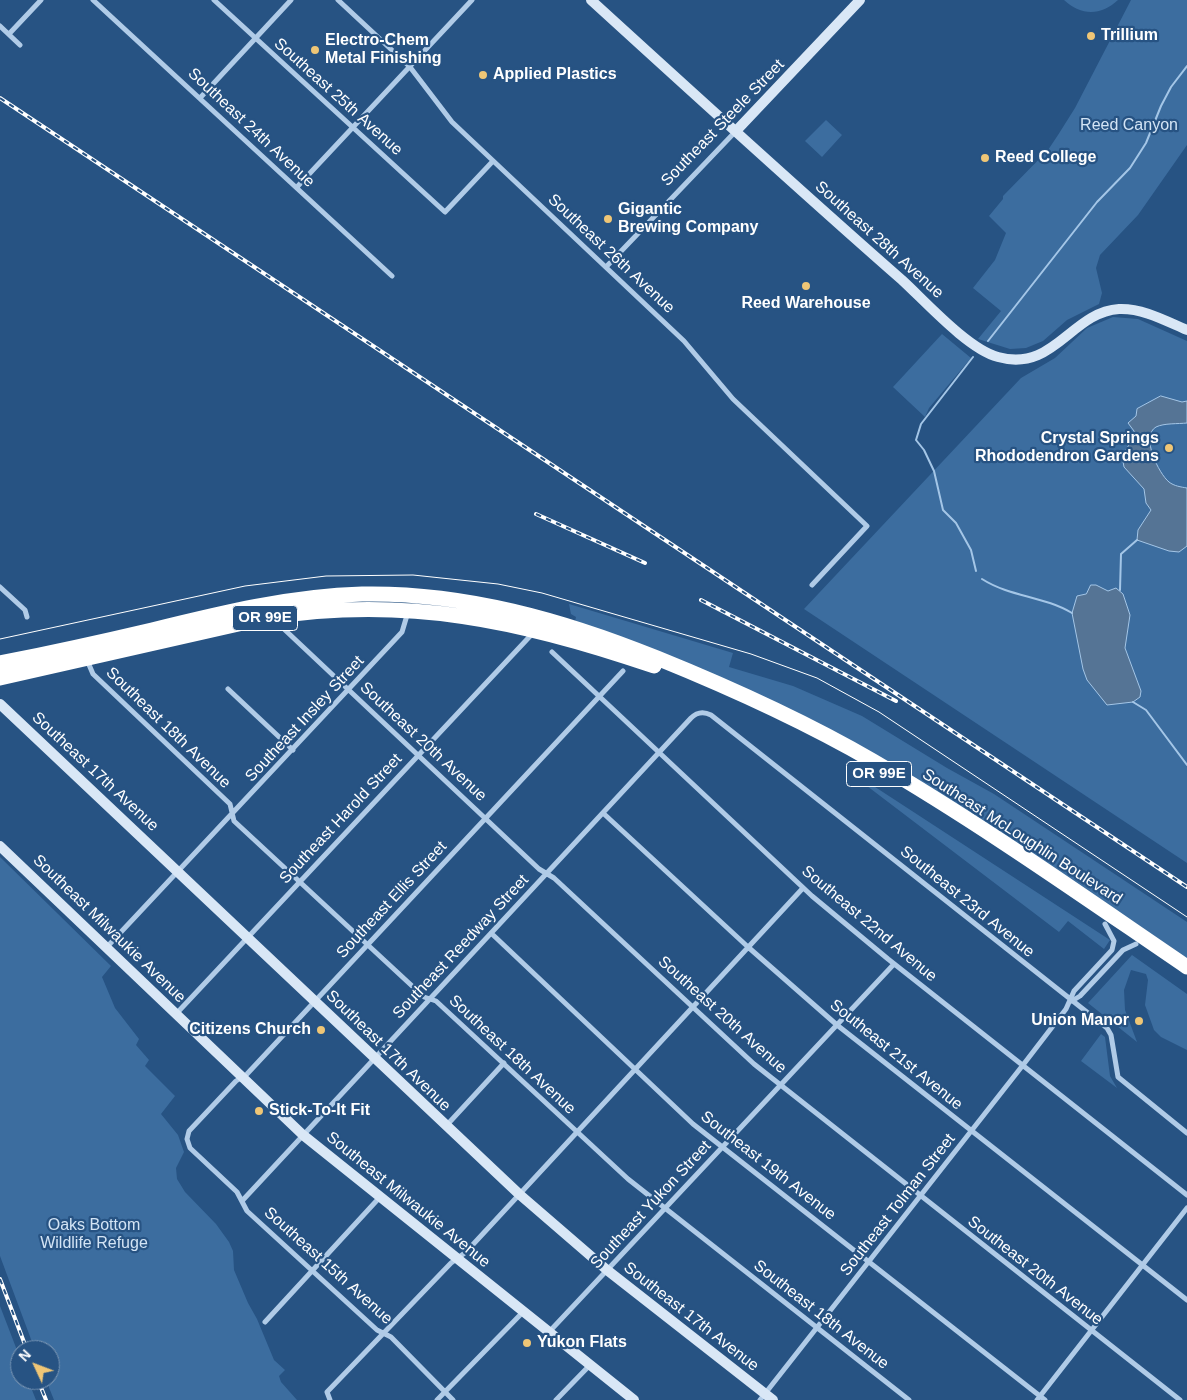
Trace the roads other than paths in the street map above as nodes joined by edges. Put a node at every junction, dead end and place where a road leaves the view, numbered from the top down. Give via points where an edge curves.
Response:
1 (40, 0) edge
2 (93, 0) edge
3 (214, 0) edge
4 (290, 0) edge
5 (338, 0) edge
6 (472, 0) edge
7 (591, 0) edge
8 (860, 0) edge
9 (0, 26) edge
10 (9, 34) junction
11 (255, 38) junction
12 (20, 45) dead end
13 (410, 67) junction
14 (200, 98) junction
15 (353, 127) junction
16 (736, 131) junction
17 (493, 161) junction
18 (296, 187) junction
19 (606, 267) junction
20 (392, 276) dead end
21 (1187, 330) edge
22 (812, 586) dead end
23 (0, 587) edge
24 (409, 609) junction
25 (277, 616) junction
26 (27, 617) dead end
27 (545, 619) junction
28 (534, 631) junction
29 (552, 652) dead end
30 (87, 660) junction
31 (0, 664) edge
32 (622, 671) dead end
33 (0, 678) edge
34 (228, 689) dead end
35 (349, 690) junction
36 (598, 696) junction
37 (0, 704) edge
38 (700, 712) joint
39 (293, 750) junction
40 (659, 753) junction
41 (418, 754) junction
42 (603, 813) junction
43 (232, 814) junction
44 (486, 818) junction
45 (0, 846) edge
46 (179, 871) junction
47 (546, 874) junction
48 (300, 881) junction
49 (803, 888) junction
50 (1105, 924) junction
51 (491, 933) junction
52 (248, 937) junction
53 (368, 944) junction
54 (1136, 944) junction
55 (748, 947) junction
56 (106, 948) junction
57 (894, 964) junction
58 (1187, 967) edge
59 (1187, 978) edge
60 (430, 999) junction
61 (315, 1001) junction
62 (1072, 1001) junction
63 (693, 1006) junction
64 (176, 1014) junction
65 (836, 1025) junction
66 (374, 1059) junction
67 (504, 1063) junction
68 (1023, 1066) junction
69 (636, 1068) junction
70 (242, 1077) junction
71 (780, 1085) junction
72 (446, 1126) junction
73 (972, 1131) junction
74 (577, 1132) junction
75 (1187, 1133) edge
76 (303, 1135) junction
77 (723, 1147) junction
78 (190, 1148) joint
79 (519, 1194) junction
80 (1187, 1195) edge
81 (919, 1196) junction
82 (380, 1197) junction
83 (242, 1201) junction
84 (665, 1208) junction
85 (1187, 1208) edge
86 (457, 1259) junction
87 (869, 1262) junction
88 (1142, 1264) junction
89 (312, 1270) junction
90 (608, 1270) junction
91 (1187, 1300) edge
92 (523, 1312) junction
93 (265, 1322) dead end
94 (817, 1328) junction
95 (1091, 1330) junction
96 (549, 1332) junction
97 (384, 1334) junction
98 (590, 1365) junction
99 (445, 1392) junction
100 (766, 1398) edge
101 (1038, 1398) edge
102 (330, 1400) edge
103 (437, 1400) edge
104 (453, 1400) edge
105 (556, 1400) edge
106 (634, 1400) edge
107 (909, 1400) edge
108 (1045, 1400) edge
109 (1180, 1400) edge

1 - 10 street
2 - 14 street, Southeast 24th Avenue
3 - 11 street, Southeast 25th Avenue
4 - 11 street
5 - 13 street, Southeast 26th Avenue
6 - 13 street
7 - 16 street, Southeast 28th Avenue
8 - 16 street, Southeast Steele Street
9 - 10 street
10 - 12 street
11 - 14 street
11 - 15 street, Southeast 25th Avenue
13 - 15 street
13 - 17 street, Southeast 26th Avenue via 446,116
14 - 18 street, Southeast 24th Avenue
15 - 17 street, Southeast 25th Avenue via 445,212
15 - 18 street
16 - 19 street, Southeast Steele Street
16 - 21 street, Southeast 28th Avenue via 984,352 1009,359 1039,356 1053,349 1090,318 1119,309 1151,315
17 - 19 street, Southeast 26th Avenue
18 - 20 street, Southeast 24th Avenue
19 - 22 street, Southeast 26th Avenue via 688,345 733,399 868,526
23 - 26 street via 25,610
24 - 25 highway, Southeast McLoughlin Boulevard / OR 99E via 350,608
24 - 28 highway, Southeast McLoughlin Boulevard / OR 99E via 475,617
24 - 35 street, Southeast Insley Street via 402,632
25 - 30 highway, Southeast McLoughlin Boulevard / OR 99E
25 - 35 street, Southeast 20th Avenue via 284,630
27 - 28 street, Southeast Harold Street
27 - 31 highway, Southeast McLoughlin Boulevard / OR 99E via 428,596 334,595 255,606
27 - 58 highway, Southeast McLoughlin Boulevard / OR 99E via 616,641 682,668 838,742 921,790
28 - 41 street, Southeast Harold Street
28 - 50 highway, Southeast McLoughlin Boulevard / OR 99E via 653,666 804,732 918,798
29 - 36 street, Southeast 22nd Avenue
30 - 33 highway, Southeast McLoughlin Boulevard / OR 99E
30 - 43 street, Southeast 18th Avenue via 93,674 230,804
32 - 36 street, Southeast Ellis Street
34 - 39 street
35 - 39 street, Southeast Insley Street
35 - 41 street, Southeast 20th Avenue
36 - 40 street, Southeast 22nd Avenue
36 - 44 street, Southeast Ellis Street
37 - 46 street, Southeast 17th Avenue
38 - 40 street, Southeast Reedway Street
38 - 62 street, Southeast 23rd Avenue via 711,715
39 - 43 street, Southeast Insley Street
40 - 42 street, Southeast Reedway Street
40 - 49 street, Southeast 22nd Avenue
41 - 44 street, Southeast 20th Avenue
41 - 48 street, Southeast Harold Street
42 - 47 street, Southeast Reedway Street
42 - 55 street, Southeast 21st Avenue
43 - 46 street, Southeast Insley Street
43 - 48 street, Southeast 18th Avenue via 234,821
44 - 47 street, Southeast 20th Avenue
44 - 53 street, Southeast Ellis Street
45 - 56 street, Southeast Milwaukie Avenue
46 - 52 street, Southeast 17th Avenue
46 - 56 street, Southeast Insley Street
47 - 51 street, Southeast Reedway Street
47 - 63 street, Southeast 20th Avenue
48 - 52 street, Southeast Harold Street
48 - 53 street, Southeast 18th Avenue
49 - 55 street
49 - 57 street, Southeast 22nd Avenue
50 - 54 highway, Southeast McLoughlin Boulevard / OR 99E
50 - 62 street, Southeast Tolman Street via 1114,946 1074,991
51 - 60 street, Southeast Reedway Street
51 - 69 street, Southeast 19th Avenue
52 - 61 street, Southeast 17th Avenue
52 - 64 street, Southeast Harold Street
53 - 60 street, Southeast 18th Avenue
53 - 61 street, Southeast Ellis Street
54 - 59 highway, Southeast McLoughlin Boulevard / OR 99E
54 - 62 street, Southeast Tolman Street via 1123,950
55 - 63 street
55 - 65 street, Southeast 21st Avenue
56 - 64 street, Southeast Milwaukie Avenue
57 - 65 street, Southeast Yukon Street
57 - 68 street, Southeast 22nd Avenue
60 - 66 street, Southeast Reedway Street
60 - 67 street, Southeast 18th Avenue
61 - 66 street, Southeast 17th Avenue
61 - 70 street, Southeast Ellis Street
62 - 68 street, Southeast Tolman Street
62 - 75 street, Southeast 23rd Avenue via 1110,1031 1116,1073 1121,1081
63 - 69 street
63 - 71 street, Southeast 20th Avenue via 730,1043
64 - 70 street, Southeast Milwaukie Avenue
65 - 71 street, Southeast Yukon Street
65 - 73 street, Southeast 21st Avenue
66 - 72 street, Southeast 17th Avenue
66 - 76 street, Southeast Reedway Street
67 - 72 street
67 - 74 street, Southeast 18th Avenue
68 - 73 street, Southeast Tolman Street
68 - 80 street, Southeast 22nd Avenue
69 - 74 street
69 - 77 street, Southeast 19th Avenue via 683,1115
70 - 76 street, Southeast Milwaukie Avenue
70 - 78 street, Southeast Ellis Street via 190,1131 187,1138
71 - 77 street, Southeast Yukon Street
71 - 81 street, Southeast 20th Avenue
72 - 79 street, Southeast 17th Avenue
73 - 81 street, Southeast Tolman Street
73 - 88 street, Southeast 21st Avenue
74 - 79 street
74 - 84 street, Southeast 18th Avenue
76 - 82 street, Southeast Milwaukie Avenue
76 - 83 street, Southeast Reedway Street
77 - 84 street, Southeast Yukon Street
77 - 87 street, Southeast 19th Avenue
78 - 83 street, Southeast 15th Avenue via 237,1192
79 - 86 street
79 - 90 street, Southeast 17th Avenue
81 - 87 street, Southeast Tolman Street
81 - 95 street, Southeast 20th Avenue
82 - 86 street, Southeast Milwaukie Avenue
82 - 89 street
83 - 89 street, Southeast 15th Avenue via 247,1210
84 - 90 street, Southeast Yukon Street
84 - 94 street, Southeast 18th Avenue
85 - 88 street
86 - 92 street, Southeast Milwaukie Avenue
86 - 97 street
87 - 94 street, Southeast Tolman Street
87 - 101 street, Southeast 19th Avenue
88 - 91 street, Southeast 21st Avenue
88 - 95 street
89 - 93 street
89 - 97 street, Southeast 15th Avenue
90 - 96 street, Southeast Yukon Street
90 - 100 street, Southeast 17th Avenue
92 - 96 street, Southeast Milwaukie Avenue
92 - 99 street
94 - 100 street, Southeast Tolman Street
94 - 107 street, Southeast 18th Avenue
95 - 101 street
95 - 109 street, Southeast 20th Avenue
96 - 98 street, Southeast Milwaukie Avenue
97 - 99 street, Southeast 15th Avenue
97 - 102 street via 327,1392
98 - 105 street
98 - 106 street, Southeast Milwaukie Avenue
99 - 103 street
99 - 104 street, Southeast 15th Avenue
101 - 108 street, Southeast 19th Avenue

